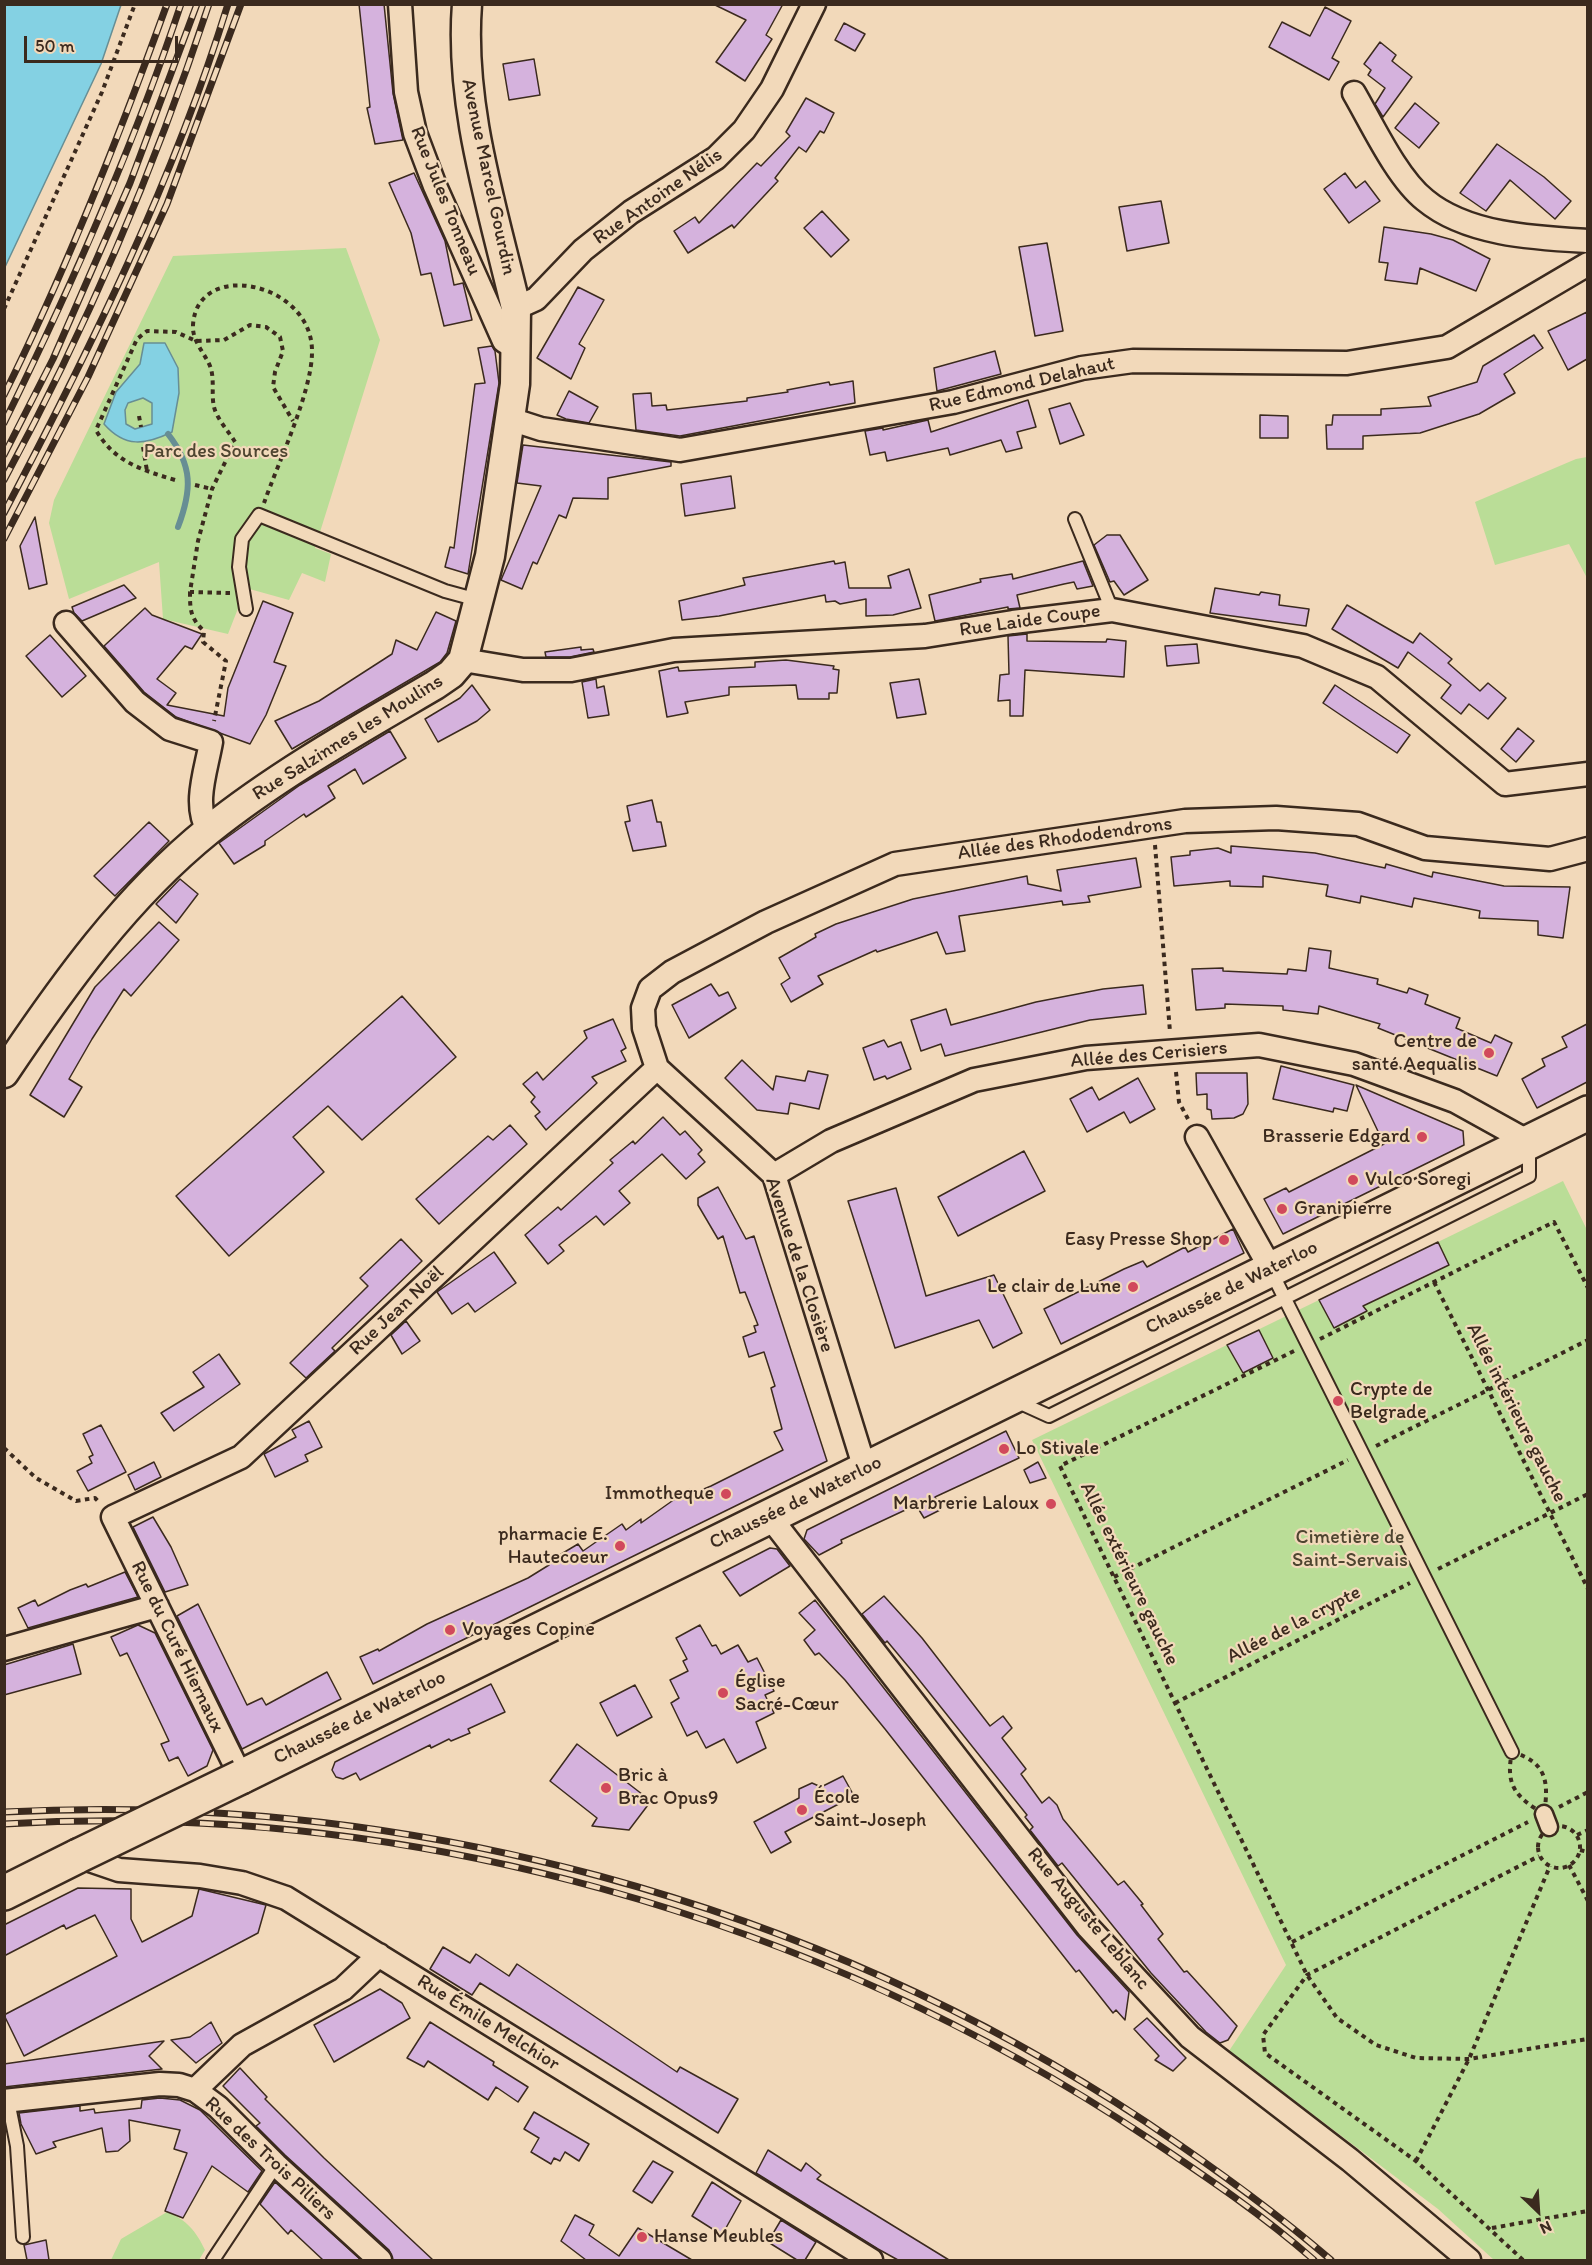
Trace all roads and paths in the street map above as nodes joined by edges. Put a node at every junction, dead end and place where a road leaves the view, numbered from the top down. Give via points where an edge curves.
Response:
1 (135, 4) edge
2 (400, 4) edge
3 (467, 4) edge
4 (814, 4) edge
5 (1354, 93) dead end
6 (1587, 241) edge
7 (1587, 264) edge
8 (516, 308) junction
9 (4, 309) edge
10 (196, 340) junction
11 (517, 349) junction
12 (139, 416) dead end
13 (510, 419) junction
14 (293, 422) junction
15 (141, 427) dead end
16 (143, 447) dead end
17 (147, 471) junction
18 (175, 480) dead end
19 (195, 485) dead end
20 (212, 489) junction
21 (259, 515) junction
22 (1075, 519) dead end
23 (190, 592) junction
24 (243, 594) junction
25 (479, 600) junction
26 (246, 609) dead end
27 (1112, 610) junction
28 (66, 623) dead end
29 (463, 660) junction
30 (211, 742) junction
31 (1587, 774) edge
32 (1153, 826) junction
33 (208, 830) junction
34 (1587, 849) edge
35 (1173, 1052) junction
36 (657, 1068) junction
37 (4, 1073) edge
38 (1587, 1113) edge
39 (1197, 1137) joint
40 (1529, 1142) junction
41 (774, 1175) junction
42 (1271, 1269) junction
43 (1434, 1282) junction
44 (1587, 1288) edge
45 (1286, 1298) junction
46 (1310, 1344) junction
47 (1010, 1398) junction
48 (4, 1448) edge
49 (865, 1469) junction
50 (1587, 1494) edge
51 (95, 1498) dead end
52 (1549, 1513) junction
53 (770, 1516) junction
54 (113, 1517) joint
55 (1425, 1576) junction
56 (1587, 1589) edge
57 (158, 1606) junction
58 (4, 1649) edge
59 (1175, 1703) junction
60 (1512, 1752) junction
61 (241, 1777) junction
62 (1587, 1792) edge
63 (1546, 1821) junction
64 (1587, 1830) edge
65 (1577, 1835) junction
66 (1580, 1850) junction
67 (1587, 1852) edge
68 (78, 1856) junction
69 (1539, 1856) junction
70 (1569, 1865) junction
71 (1550, 1866) junction
72 (4, 1893) edge
73 (1587, 1901) edge
74 (1292, 1942) junction
75 (379, 1955) junction
76 (1307, 1975) junction
77 (1587, 2039) edge
78 (1468, 2059) junction
79 (195, 2091) junction
80 (6, 2101) edge
81 (1416, 2161) junction
82 (276, 2165) junction
83 (1587, 2211) edge
84 (1491, 2228) junction
85 (23, 2236) dead end
86 (213, 2260) edge
87 (380, 2260) edge
88 (870, 2260) edge
89 (1469, 2260) edge
90 (1523, 2260) edge

1 - 9 path via 102,92
2 - 11 street, Rue Jules Tonneau via 406,92 415,133 504,341
3 - 8 street, Avenue Marcel Gourdin via 466,76 473,120
4 - 8 street, Rue Antoine Nélis via 772,89 744,130 690,176 631,212 583,250 536,299
5 - 6 street via 1396,165 1424,200 1458,220 1500,231
7 - 13 street, Rue Edmond Delahaut via 1447,347 1347,363 1133,361 1082,368 953,402 680,450 541,429
8 - 11 street, Avenue Marcel Gourdin
10 - 14 path via 224,340 250,325 266,327 280,337 283,351 273,387
10 - 14 path via 193,325 197,310 208,294 233,284 265,288 299,310 309,329 312,351 309,380
10 - 17 path via 176,332 147,331 137,339 96,430 105,447
10 - 20 path via 211,368 214,408 235,442
11 - 13 street, Rue Salzinnes les Moulins
12 - 15 path
13 - 25 street, Rue Salzinnes les Moulins via 500,504
14 - 21 path
16 - 17 path
17 - 18 path
19 - 20 path
20 - 23 path
21 - 24 lane via 242,539 239,567
21 - 25 lane via 434,587
22 - 27 lane
23 - 24 path
23 - 30 path via 189,610 193,621 204,631 203,642 226,661
24 - 26 lane
25 - 29 street, Rue Salzinnes les Moulins
27 - 29 street, Rue Laide Coupe via 925,636 674,650 572,670 523,670
27 - 31 street, Rue Laide Coupe via 1303,646 1377,677 1505,784
28 - 30 street via 135,702 170,729
29 - 33 street, Rue Salzinnes les Moulins via 435,685 286,774
30 - 33 street via 200,806
32 - 34 street, Allée des Rhododendrons via 1276,818 1358,824 1425,848 1550,859
32 - 35 path
32 - 36 street, Allée des Rhododendrons via 895,864 766,922 672,972 650,989 643,1008 644,1028
33 - 37 street, Rue Salzinnes les Moulins via 109,929 59,991
35 - 39 path via 1179,1102
35 - 40 street, Allée des Cerisiers via 1259,1045 1354,1064 1455,1101
35 - 41 street, Allée des Cerisiers via 1086,1058 974,1080 831,1140
36 - 41 street, Avenue de la Closière
36 - 54 street, Rue Jean Noël via 241,1457
38 - 40 main road, Chaussée de Waterloo
39 - 42 street
40 - 42 main road, Chaussée de Waterloo
40 - 45 lane via 1529,1176
41 - 49 street, Avenue de la Closière
42 - 45 lane
42 - 47 main road, Chaussée de Waterloo
43 - 44 path, Allée extérieure gauche via 1554,1222
43 - 46 path, Allée extérieure gauche
43 - 52 path, Allée intérieure gauche
45 - 46 lane
45 - 47 lane via 1049,1416
46 - 55 lane
46 - 59 path, Allée extérieure gauche via 1060,1466
47 - 49 main road, Chaussée de Waterloo
48 - 51 path via 36,1478 76,1501
49 - 53 main road, Chaussée de Waterloo
50 - 52 path, Allée de la crypte
52 - 55 path, Allée de la crypte
52 - 56 path, Allée intérieure gauche
53 - 61 main road, Chaussée de Waterloo
53 - 89 street, Rue Auguste Leblanc via 1088,1927 1190,2037 1350,2160
54 - 57 street, Rue du Curé Hiernaux
55 - 59 path, Allée de la crypte
55 - 60 lane
57 - 58 street
57 - 61 street, Rue du Curé Hiernaux
59 - 74 path, Allée extérieure gauche
60 - 63 path via 1508,1769 1512,1787
60 - 63 path via 1530,1757 1541,1772 1548,1789
61 - 68 main road, Chaussée de Waterloo, bridge
62 - 63 path
63 - 65 path via 1568,1827
63 - 69 path via 1539,1836
63 - 74 path
64 - 65 path
65 - 66 path
66 - 67 path
66 - 70 path
68 - 72 main road, Chaussée de Waterloo
68 - 75 street, Rue Émile Melchior via 119,1870 242,1883 286,1898
69 - 71 path
69 - 76 path
70 - 71 path
70 - 73 path
71 - 78 path
74 - 76 path, Allée extérieure gauche
75 - 79 street via 343,1989 242,2045
75 - 88 street, Rue Émile Melchior
76 - 78 path, Allée extérieure gauche via 1337,2018 1376,2045 1416,2058
76 - 81 path via 1263,2035 1265,2053
77 - 78 path, Allée extérieure gauche
78 - 81 path
79 - 80 street, Rue des Trois Piliers via 160,2084
79 - 82 street, Rue des Trois Piliers via 219,2107
80 - 85 lane via 18,2155
81 - 84 path
82 - 86 lane
82 - 87 street, Rue des Trois Piliers
83 - 84 path
84 - 90 path

